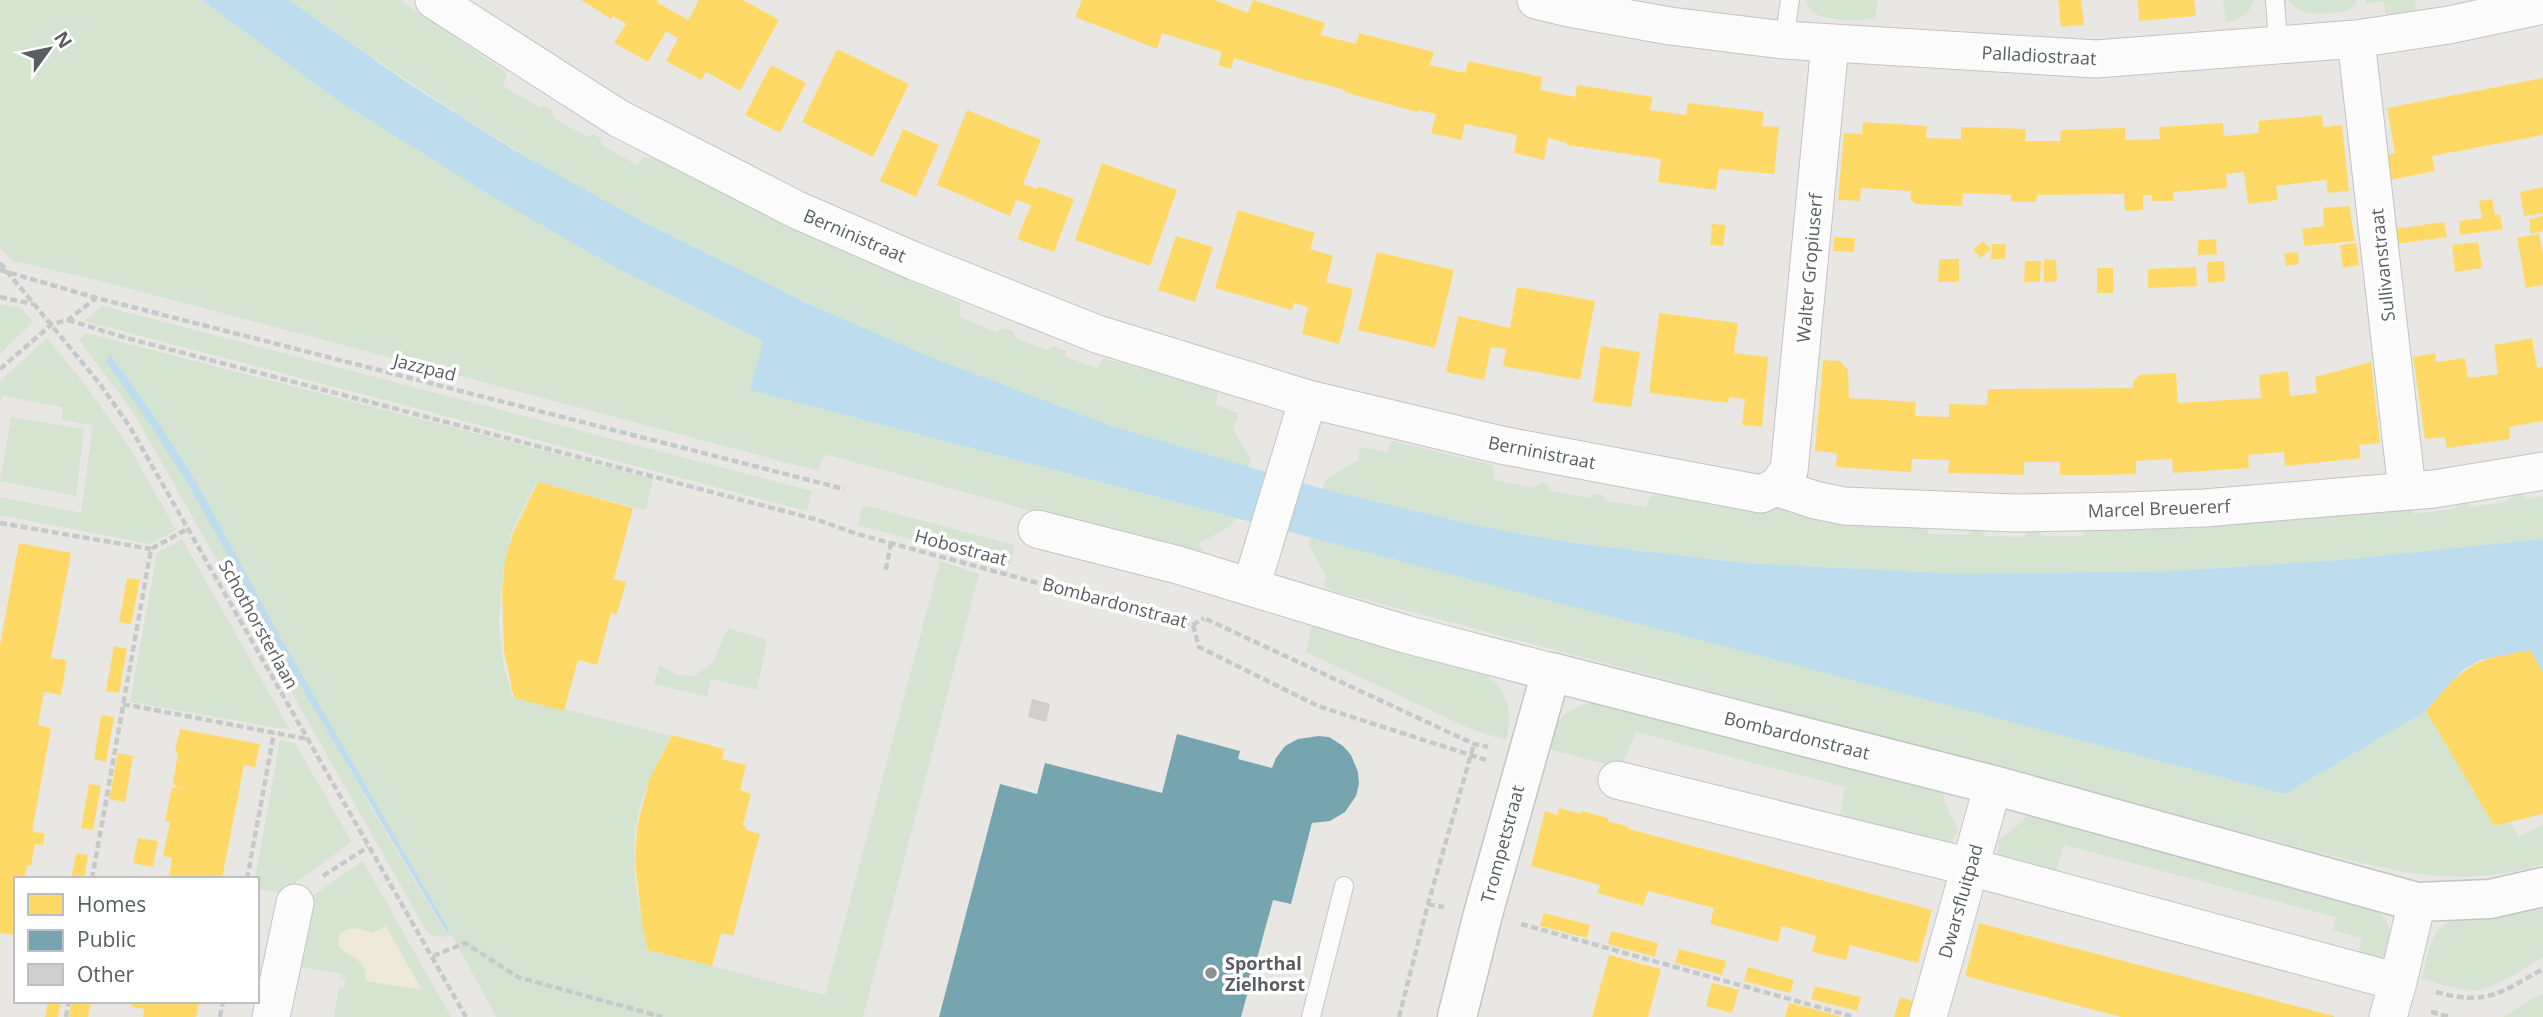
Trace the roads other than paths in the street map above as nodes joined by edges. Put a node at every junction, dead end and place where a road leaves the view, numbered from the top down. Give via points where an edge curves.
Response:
1 (434, 0) edge
2 (1536, 0) edge
3 (1790, 0) edge
4 (2275, 0) edge
5 (2543, 5) edge
6 (2356, 38) junction
7 (1784, 40) junction
8 (1830, 44) junction
9 (2278, 44) junction
10 (1308, 399) junction
11 (2543, 471) edge
12 (1776, 487) junction
13 (2407, 491) junction
14 (1037, 528) dead end
15 (1251, 587) junction
16 (1551, 672) junction
17 (1617, 780) dead end
18 (1993, 785) junction
19 (1970, 867) junction
20 (1344, 886) dead end
21 (2543, 887) edge
22 (2417, 902) junction
23 (295, 903) road end
24 (2399, 982) junction
25 (271, 1017) edge
26 (1311, 1017) edge
27 (1457, 1017) edge
28 (1928, 1017) edge
29 (2388, 1017) edge

1 - 10 street, Berninistraat via 618,118 797,210 1097,334
2 - 7 street, Palladiostraat via 1670,26
3 - 7 lane
4 - 9 lane
5 - 6 street, Palladiostraat
6 - 9 street, Palladiostraat
6 - 13 street, Sullivanstraat
7 - 8 street, Palladiostraat
8 - 9 street, Palladiostraat via 2096,59
8 - 12 street, Walter Gropiuserf via 1790,471
10 - 12 street, Berninistraat via 1515,448 1761,494
10 - 15 street
11 - 13 street, Marcel Breuererf
12 - 13 street, Marcel Breuererf via 1844,506 2014,513 2204,508
14 - 15 street, Bombardonstraat
15 - 16 street, Bombardonstraat
16 - 18 street, Bombardonstraat
16 - 27 street, Trompetstraat
17 - 19 street
18 - 19 street, Dwarsfluitpad
18 - 22 street, Bombardonstraat
19 - 24 street
19 - 28 street, Dwarsfluitpad
20 - 26 lane
21 - 22 street, Bombardonstraat via 2490,899
22 - 24 street
23 - 25 street
24 - 29 street

